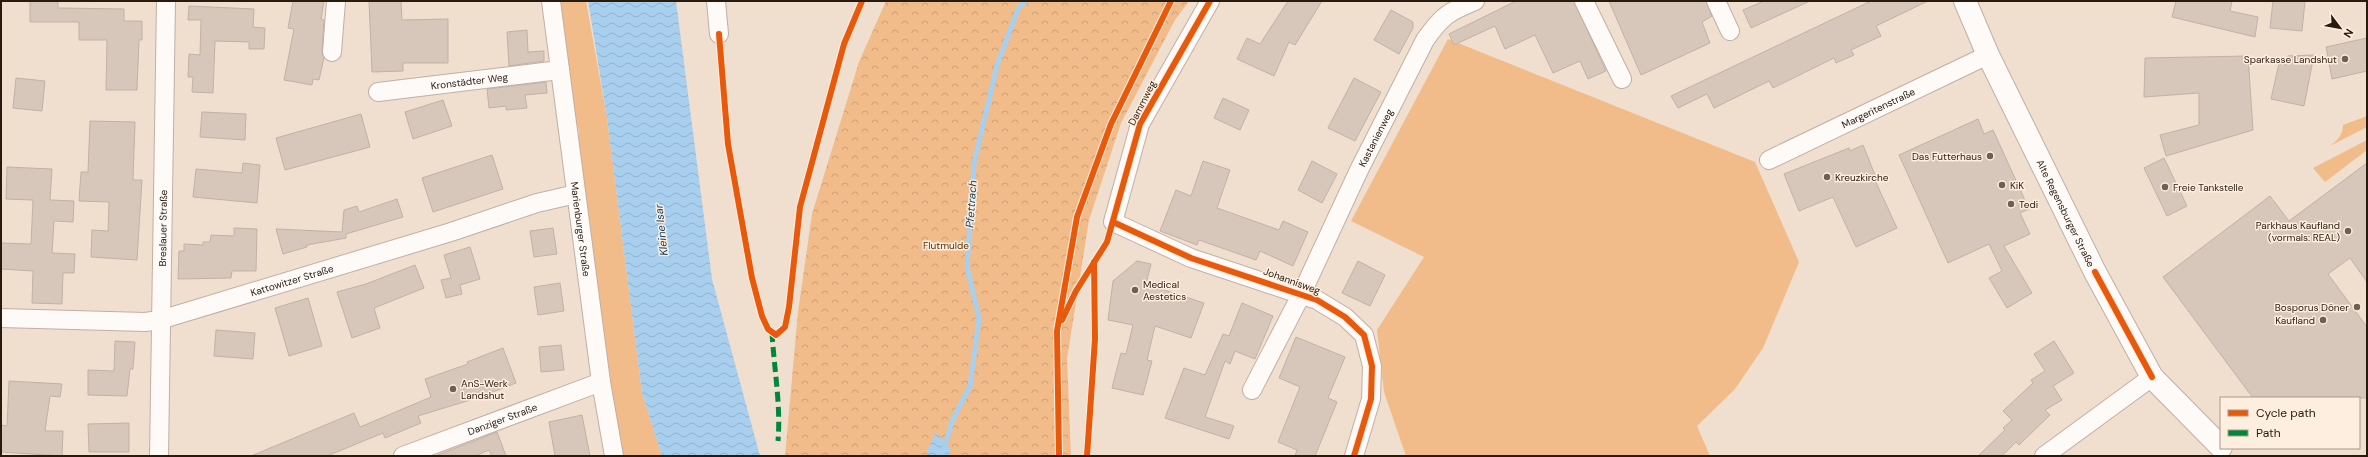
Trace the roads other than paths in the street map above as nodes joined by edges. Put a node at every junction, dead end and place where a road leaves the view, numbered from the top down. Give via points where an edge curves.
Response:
1 (166, 1) edge
2 (336, 1) edge
3 (551, 1) edge
4 (716, 1) edge
5 (1210, 1) edge
6 (1475, 1) edge
7 (1584, 1) edge
8 (1716, 1) edge
9 (1965, 1) edge
10 (1730, 31) dead end
11 (718, 34) dead end
12 (332, 52) dead end
13 (1988, 56) junction
14 (560, 70) junction
15 (1622, 79) dead end
16 (378, 92) dead end
17 (1769, 160) dead end
18 (576, 194) junction
19 (1113, 222) joint
20 (1301, 295) junction
21 (1, 318) edge
22 (160, 320) junction
23 (2152, 377) junction
24 (601, 382) junction
25 (1252, 390) dead end
26 (2220, 445) edge
27 (159, 456) edge
28 (403, 456) edge
29 (614, 456) edge
30 (1354, 456) edge
31 (2044, 456) edge

1 - 22 street, Breslauer Straße
2 - 12 street
3 - 14 street, Marienburger Straße
4 - 11 street
5 - 19 street, Dammweg via 1140,124
6 - 20 street, Kastanienweg via 1446,15 1425,40 1359,170
7 - 15 street
8 - 10 street
9 - 13 street, Alte Regensburger Straße
13 - 17 street, Margeritenstraße
13 - 23 street, Alte Regensburger Straße via 2095,272
14 - 16 street, Kronstädter Weg
14 - 18 street, Marienburger Straße
18 - 22 street, Kattowitzer Straße via 537,203 451,232
18 - 24 street, Marienburger Straße
19 - 20 street, Johannisweg via 1191,258
20 - 25 street, Johannisweg
20 - 30 street, Johannisweg via 1317,300 1345,316 1364,336 1372,366 1370,399
21 - 22 street, Kattowitzer Straße via 145,322
22 - 27 street, Breslauer Straße
23 - 26 street, Alte Regensburger Straße
23 - 31 street
24 - 28 street, Danziger Straße
24 - 29 street, Marienburger Straße

